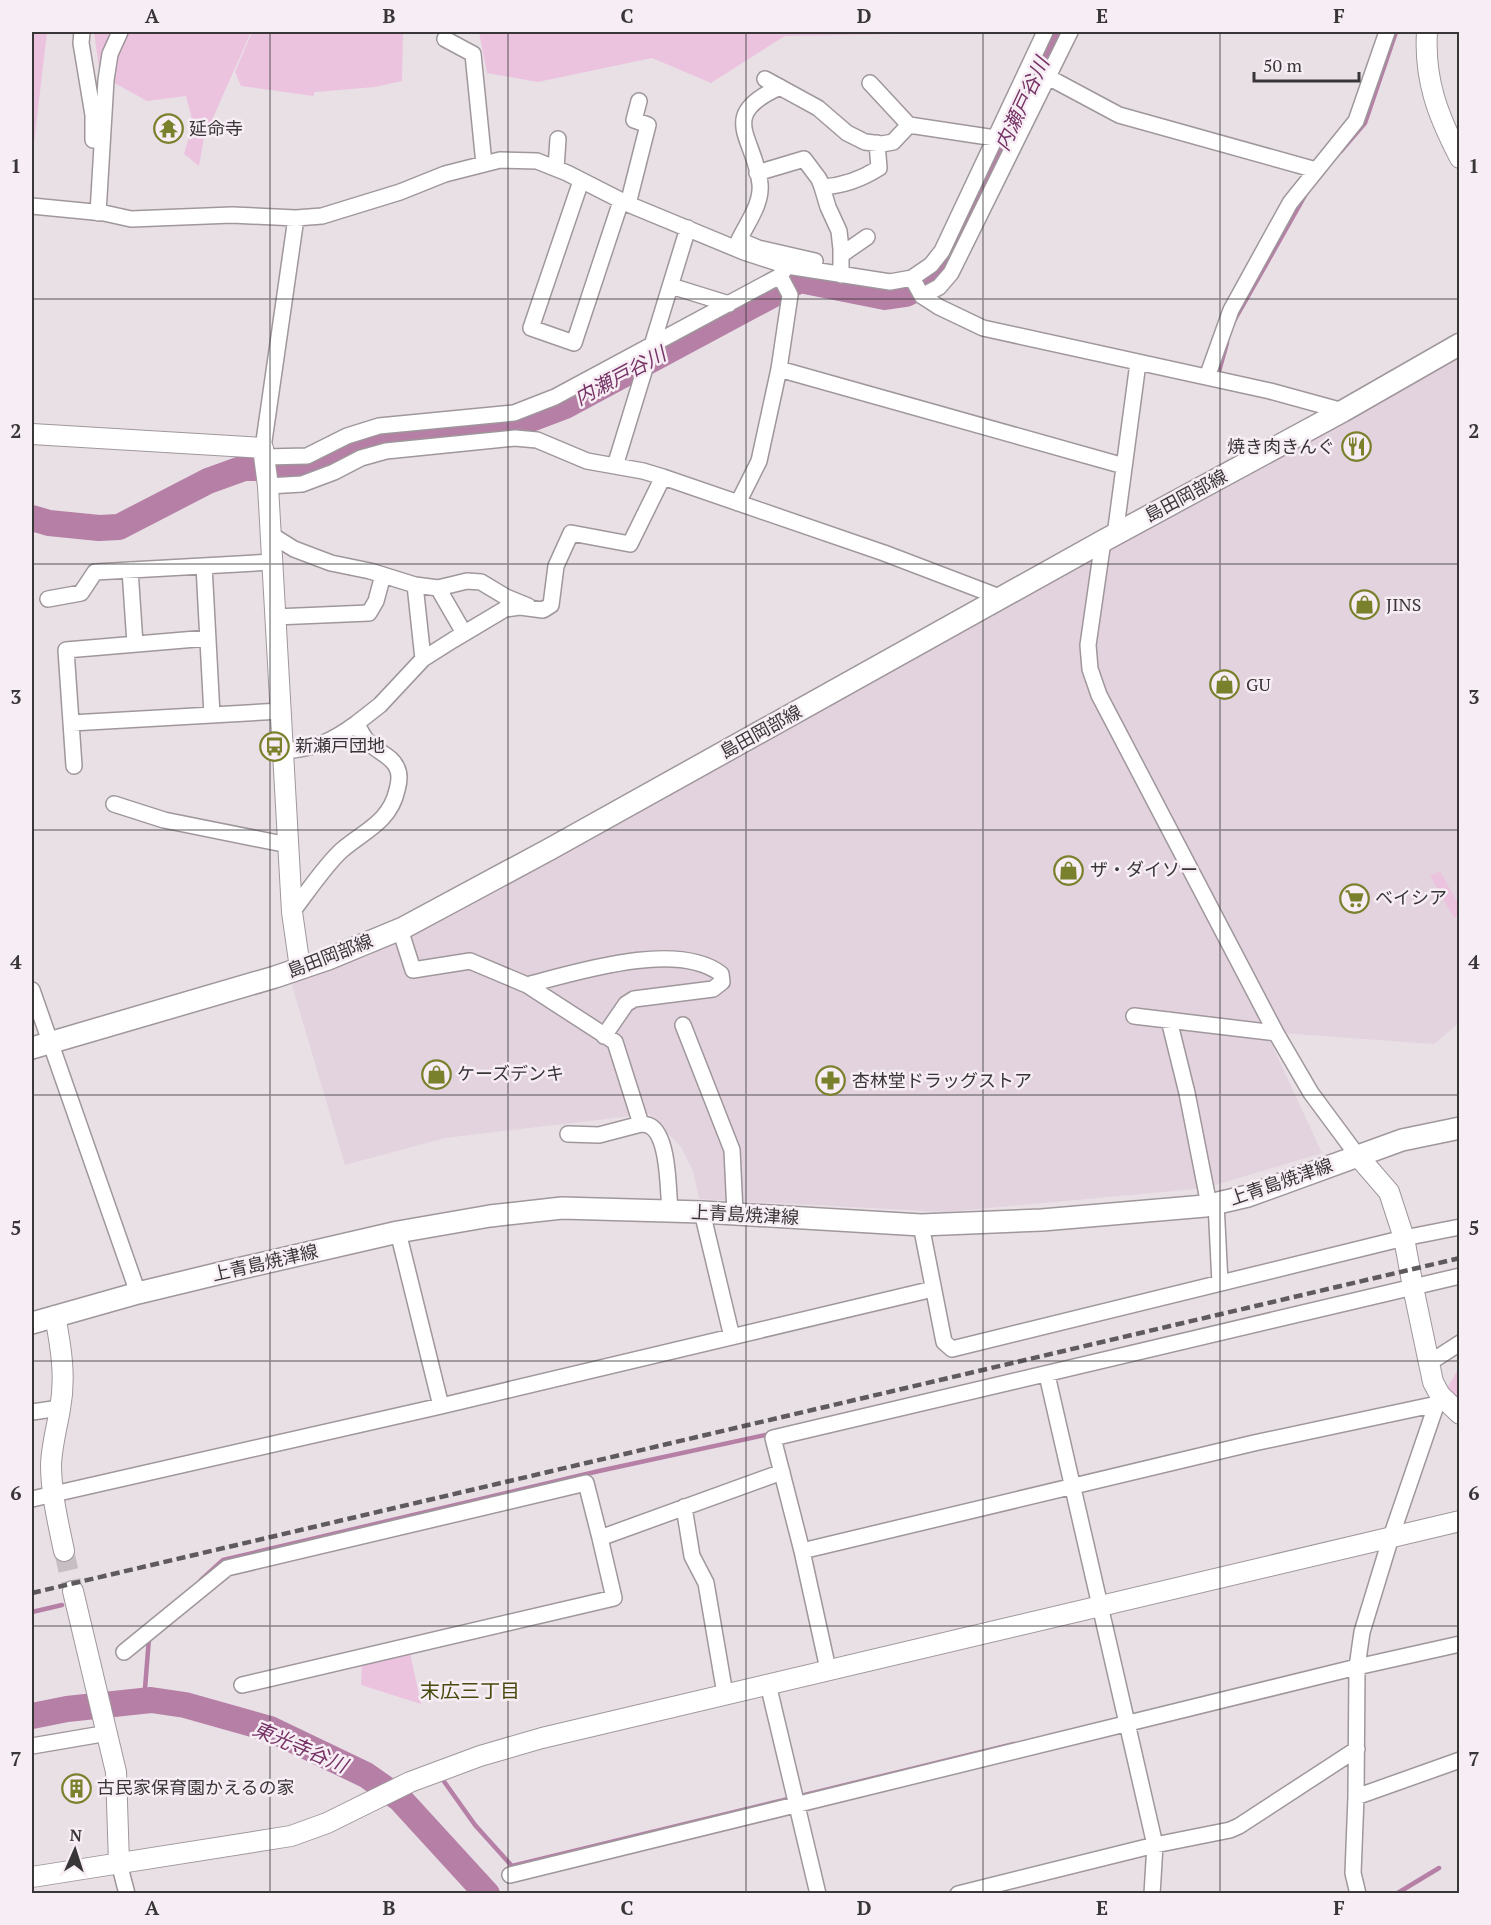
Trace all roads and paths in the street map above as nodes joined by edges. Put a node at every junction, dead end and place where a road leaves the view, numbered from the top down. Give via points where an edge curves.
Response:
1 (82, 32) edge
2 (120, 32) edge
3 (1045, 32) edge
4 (1070, 32) edge
5 (1387, 32) edge
6 (1427, 32) edge
7 (445, 39) dead end
8 (1048, 77) junction
9 (765, 79) dead end
10 (870, 83) dead end
11 (780, 87) junction
12 (639, 101) dead end
13 (1012, 102) junction
14 (1031, 111) junction
15 (909, 125) junction
16 (995, 138) junction
17 (558, 139) dead end
18 (877, 143) junction
19 (1460, 158) edge
20 (484, 165) junction
21 (556, 168) junction
22 (1316, 170) junction
23 (758, 173) junction
24 (581, 181) junction
25 (822, 188) junction
26 (624, 202) junction
27 (32, 206) edge
28 (94, 212) junction
29 (296, 218) junction
30 (694, 231) junction
31 (867, 237) dead end
32 (739, 240) junction
33 (841, 266) junction
34 (783, 271) junction
35 (912, 278) junction
36 (670, 286) junction
37 (922, 296) junction
38 (729, 304) junction
39 (1460, 344) edge
40 (652, 346) junction
41 (1138, 363) junction
42 (779, 369) junction
43 (1207, 377) junction
44 (1343, 411) junction
45 (32, 434) edge
46 (264, 453) junction
47 (615, 466) junction
48 (1124, 466) junction
49 (663, 477) junction
50 (268, 481) junction
51 (738, 503) junction
52 (270, 534) junction
53 (1109, 538) junction
54 (272, 562) junction
55 (204, 566) junction
56 (130, 570) junction
57 (383, 575) junction
58 (416, 585) junction
59 (438, 588) junction
60 (1002, 598) junction
61 (48, 599) dead end
62 (535, 609) junction
63 (275, 616) junction
64 (464, 633) junction
65 (208, 638) junction
66 (135, 644) junction
67 (423, 659) junction
68 (281, 711) junction
69 (212, 715) junction
70 (71, 723) junction
71 (357, 723) junction
72 (283, 751) junction
73 (74, 766) dead end
74 (114, 804) dead end
75 (288, 845) junction
76 (292, 912) junction
77 (400, 929) junction
78 (300, 969) junction
79 (527, 986) junction
80 (32, 990) edge
81 (1134, 1016) dead end
82 (1170, 1020) junction
83 (683, 1025) dead end
84 (1276, 1033) junction
85 (604, 1036) junction
86 (40, 1046) edge
87 (641, 1124) junction
88 (1460, 1128) edge
89 (568, 1134) dead end
90 (1357, 1155) junction
91 (1213, 1204) junction
92 (670, 1211) junction
93 (702, 1212) junction
94 (735, 1214) junction
95 (921, 1225) junction
96 (1460, 1227) edge
97 (398, 1232) junction
98 (1404, 1238) junction
99 (1460, 1276) edge
100 (1220, 1283) junction
101 (1413, 1287) junction
102 (933, 1288) junction
103 (138, 1293) junction
104 (55, 1316) junction
105 (32, 1323) edge
106 (732, 1337) junction
107 (1460, 1343) edge
108 (1429, 1363) junction
109 (1047, 1375) junction
110 (1438, 1400) junction
111 (441, 1406) junction
112 (60, 1408) junction
113 (32, 1412) edge
114 (1460, 1414) edge
115 (782, 1472) junction
116 (1073, 1486) junction
117 (52, 1494) junction
118 (32, 1499) edge
119 (684, 1508) junction
120 (1460, 1521) edge
121 (1391, 1537) junction
122 (600, 1539) junction
123 (64, 1551) tunnel mouth
124 (802, 1551) junction
125 (73, 1591) tunnel mouth
126 (1099, 1607) junction
127 (1460, 1644) edge
128 (124, 1652) dead end
129 (1358, 1660) junction
130 (828, 1669) junction
131 (768, 1684) junction
132 (242, 1685) dead end
133 (725, 1694) junction
134 (1124, 1716) junction
135 (107, 1730) junction
136 (32, 1746) edge
137 (1357, 1749) junction
138 (1460, 1760) edge
139 (1356, 1797) junction
140 (797, 1805) junction
141 (1155, 1845) junction
142 (119, 1863) junction
143 (510, 1875) dead end
144 (32, 1877) edge
145 (127, 1893) edge
146 (818, 1893) edge
147 (958, 1893) edge
148 (1152, 1893) edge
149 (1358, 1893) edge

1 - 28 street via 93,115
2 - 28 street via 110,54 106,80
3 - 13 street
4 - 8 street
5 - 22 street via 1356,121
6 - 19 street via 1432,96
7 - 20 street via 472,54
8 - 14 street
8 - 22 street via 1119,115
9 - 11 street
10 - 15 street
11 - 18 street via 818,108 847,133
11 - 23 street via 753,102 745,115 744,132
12 - 26 street via 634,120 648,125
13 - 14 street
13 - 16 street
14 - 37 street via 951,273 939,287
15 - 16 street
15 - 18 street via 893,142
16 - 35 street via 942,251 932,265
17 - 21 street
18 - 25 street via 879,168 863,178
20 - 21 street via 500,160 537,161
20 - 29 street via 445,174 321,216
21 - 24 street
22 - 43 street via 1290,203 1231,310
23 - 25 street via 804,159
23 - 32 street via 761,185 757,206
24 - 26 street
24 - 26 street via 531,328 574,343
25 - 33 street via 839,231
26 - 30 street
27 - 28 street
28 - 29 street via 131,219 232,214
29 - 46 street
30 - 32 street
30 - 34 street
30 - 36 street
31 - 33 street
32 - 33 street via 758,248
33 - 34 street
33 - 35 street via 890,282
34 - 38 street
34 - 42 street via 790,296
35 - 37 street
36 - 38 street
36 - 40 street
37 - 41 street via 983,328
38 - 40 street
39 - 44 main road, 島田岡部線
40 - 46 street via 555,397 514,413 379,426 347,436 307,456
40 - 47 street
41 - 43 street
41 - 48 street
42 - 48 street
42 - 51 street via 759,461
43 - 44 street
44 - 53 main road, 島田岡部線
45 - 46 street
46 - 50 street
47 - 49 street
47 - 50 street via 587,461 537,440 515,438 386,451 303,484
48 - 53 street
49 - 51 street
49 - 62 street via 630,544 571,533 556,566 551,604 543,610
50 - 52 street
51 - 60 street
52 - 54 street
52 - 57 street via 294,549 331,563
53 - 60 main road, 島田岡部線
53 - 84 street via 1088,645 1090,669 1099,695
54 - 55 street
54 - 63 street
55 - 56 street
55 - 65 street
56 - 61 street via 95,572 81,593
56 - 66 street
57 - 58 street
57 - 63 street via 369,613
58 - 59 street
58 - 67 street
59 - 62 street via 481,582
59 - 64 street
60 - 77 main road, 島田岡部線
62 - 64 street via 505,609
63 - 68 street
64 - 67 street
65 - 66 street
65 - 69 street
66 - 70 street via 66,650
67 - 71 street via 380,705
68 - 69 street
68 - 72 street
69 - 70 street
70 - 73 street
71 - 72 street via 336,739
71 - 76 street via 370,744 398,769 396,795 385,817 341,850
72 - 75 street
74 - 75 street via 164,820
75 - 76 street
76 - 78 street
77 - 78 main road, 島田岡部線
77 - 79 street via 413,970 470,961
78 - 86 main road, 島田岡部線
79 - 85 street
79 - 85 street via 626,962 670,958 704,964 721,974 722,982 713,989 634,999 626,1004
80 - 86 street
81 - 82 street
82 - 84 street
82 - 91 street
83 - 94 street via 732,1150
84 - 90 street via 1311,1093
85 - 87 street via 615,1042
86 - 103 street
87 - 89 street via 599,1136
87 - 92 street via 650,1125 663,1144
88 - 90 main road, 上青島焼津線 via 1402,1140
90 - 91 main road, 上青島焼津線 via 1248,1196
90 - 98 street via 1389,1192
91 - 95 main road, 上青島焼津線 via 1042,1220
91 - 100 street
92 - 93 main road, 上青島焼津線
92 - 97 main road, 上青島焼津線 via 562,1208
93 - 94 main road, 上青島焼津線
93 - 106 street
94 - 95 main road, 上青島焼津線
95 - 102 street
96 - 98 street
97 - 103 main road, 上青島焼津線
97 - 111 street
98 - 100 street
98 - 101 street
99 - 101 street
100 - 102 street via 952,1349 944,1342
101 - 108 street
101 - 109 street
102 - 106 street
103 - 104 main road, 上青島焼津線
104 - 105 main road, 上青島焼津線
104 - 112 street via 63,1357
106 - 111 street
107 - 108 street
108 - 110 street
109 - 115 street via 772,1438
109 - 116 street
110 - 114 street
110 - 116 street
110 - 121 street
111 - 117 street
112 - 113 street
112 - 117 street via 51,1462
115 - 119 street
115 - 124 street
116 - 124 street
116 - 126 street
117 - 118 street
117 - 123 street
119 - 122 street
119 - 133 street via 692,1556 706,1582
120 - 121 street
121 - 126 street
121 - 129 street via 1362,1632
122 - 128 street via 586,1483 227,1568
122 - 132 street via 614,1598
124 - 130 street
125 - 135 street
126 - 130 street
126 - 134 street
127 - 129 street
129 - 134 street
129 - 137 street
130 - 131 street
131 - 133 street
131 - 140 street
133 - 142 street via 480,1756 410,1782 327,1823 291,1836
134 - 140 street
134 - 141 street
135 - 136 street
135 - 142 street via 116,1772
137 - 139 street
137 - 141 street via 1239,1826
138 - 139 street
139 - 149 street via 1353,1873
140 - 143 street
140 - 146 street
141 - 147 street
141 - 148 street
142 - 144 street
142 - 145 street

